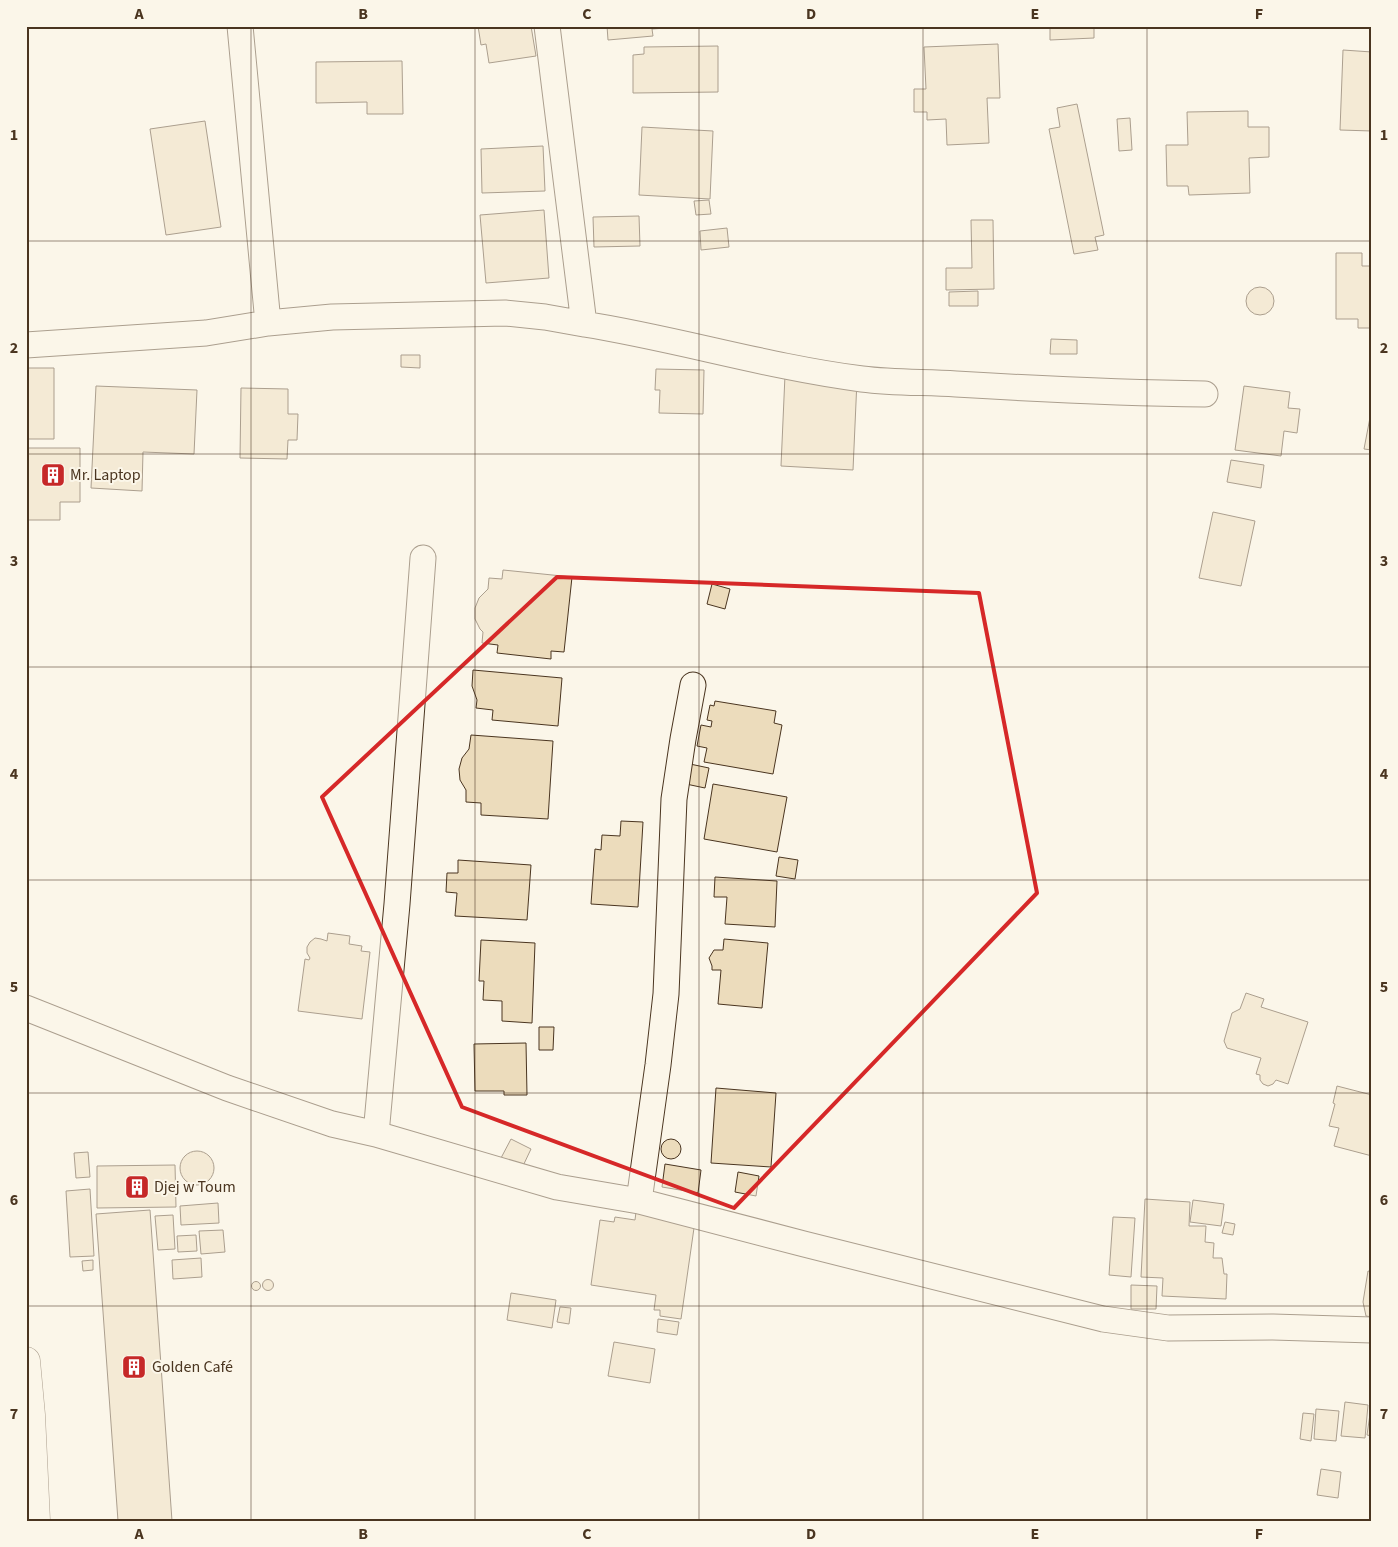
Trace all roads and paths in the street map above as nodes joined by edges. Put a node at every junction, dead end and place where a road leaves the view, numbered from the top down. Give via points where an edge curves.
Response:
1 (240, 26) edge
2 (546, 26) edge
3 (268, 323) junction
4 (584, 324) junction
5 (26, 345) edge
6 (1205, 394) dead end
7 (423, 558) dead end
8 (693, 685) dead end
9 (26, 1008) edge
10 (376, 1134) junction
11 (639, 1200) junction
12 (1372, 1330) edge
13 (26, 1361) edge
14 (36, 1521) edge

1 - 3 street
2 - 4 street
3 - 4 street via 332,317 505,313
3 - 5 street via 206,333
4 - 6 street via 863,379
7 - 10 street
8 - 11 street via 674,799 666,994
9 - 10 street via 226,1088 332,1124
10 - 11 street via 557,1187
11 - 12 street via 1104,1319 1168,1328
13 - 14 main road

